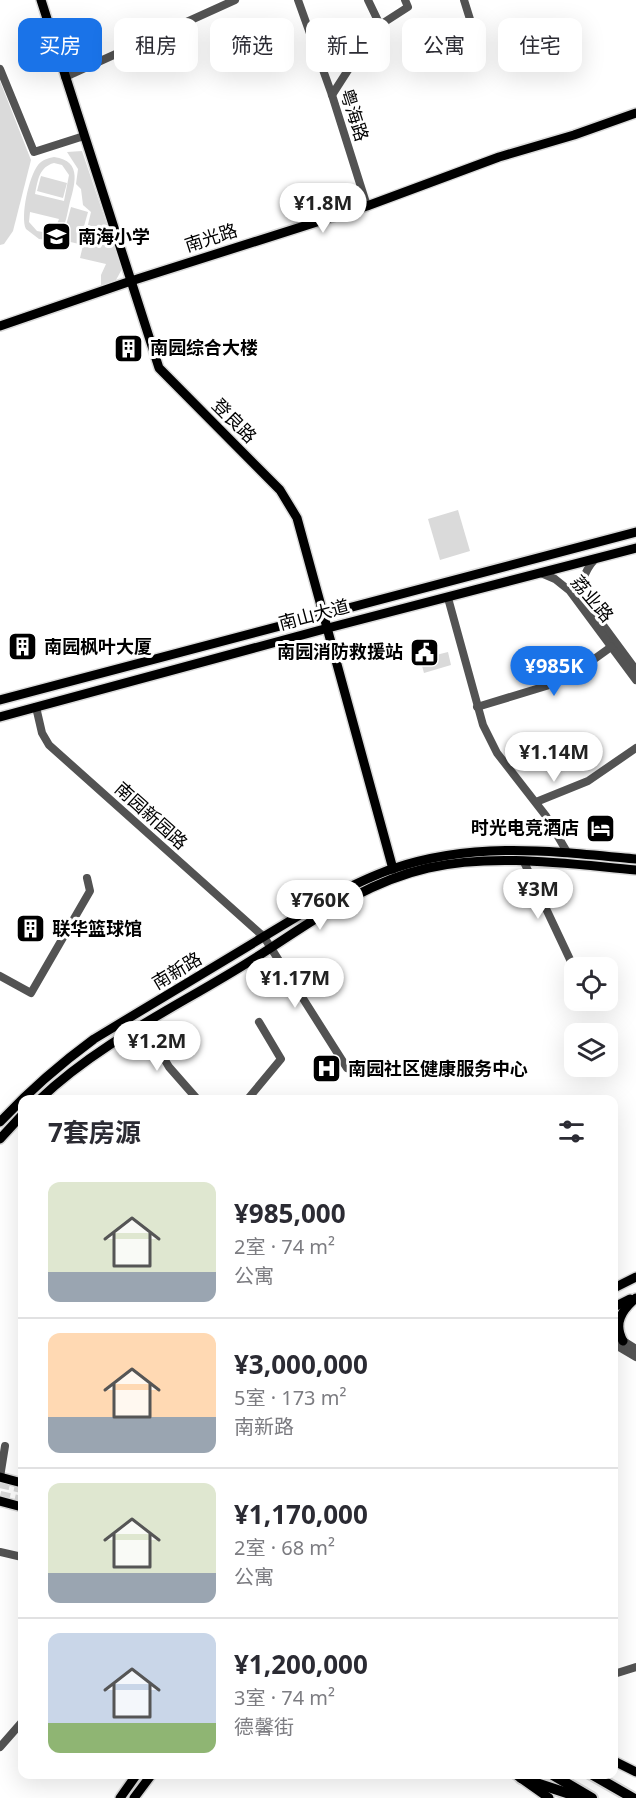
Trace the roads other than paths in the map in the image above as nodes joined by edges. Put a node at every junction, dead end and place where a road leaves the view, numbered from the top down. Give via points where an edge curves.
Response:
1 (41, 0) edge
2 (235, 0) edge
3 (298, 0) edge
4 (368, 0) edge
5 (405, 0) edge
6 (465, 0) edge
7 (377, 18) edge
8 (470, 18) edge
9 (390, 19) edge
10 (0, 69) edge
11 (346, 72) edge
12 (65, 77) junction
13 (333, 94) junction
14 (636, 113) edge
15 (84, 136) junction
16 (367, 206) junction
17 (131, 281) junction
18 (0, 326) edge
19 (636, 532) edge
20 (636, 548) edge
21 (595, 559) junction
22 (541, 573) junction
23 (448, 598) junction
24 (324, 615) junction
25 (328, 628) junction
26 (611, 646) junction
27 (636, 670) edge
28 (636, 680) edge
29 (0, 700) edge
30 (36, 707) junction
31 (477, 707) junction
32 (0, 717) edge
33 (636, 748) edge
34 (536, 802) junction
35 (567, 852) junction
36 (636, 859) edge
37 (524, 862) junction
38 (393, 869) junction
39 (636, 870) edge
40 (87, 878) dead end
41 (264, 937) junction
42 (271, 947) junction
43 (569, 957) edge
44 (0, 976) edge
45 (259, 1022) dead end
46 (144, 1024) junction
47 (347, 1068) dead end
48 (27, 1095) edge
49 (45, 1095) edge
50 (194, 1095) edge
51 (251, 1095) edge
52 (18, 1104) edge
53 (18, 1119) edge
54 (0, 1122) edge
55 (0, 1139) edge
56 (636, 1277) edge
57 (618, 1286) edge
58 (636, 1297) edge
59 (618, 1305) edge
60 (618, 1343) edge
61 (636, 1349) edge
62 (636, 1357) edge
63 (4, 1446) dead end
64 (0, 1477) edge
65 (18, 1482) edge
66 (0, 1501) edge
67 (18, 1506) edge
68 (0, 1552) edge
69 (18, 1556) edge
70 (636, 1667) edge
71 (618, 1673) edge
72 (18, 1727) edge
73 (0, 1747) edge
74 (618, 1763) edge
75 (636, 1772) edge
76 (133, 1779) edge
77 (148, 1779) edge
78 (522, 1779) edge
79 (527, 1779) edge
80 (560, 1779) edge
81 (600, 1779) edge
82 (606, 1779) edge
83 (619, 1790) junction
84 (120, 1798) edge
85 (134, 1798) edge
86 (549, 1798) edge
87 (582, 1798) edge
88 (592, 1798) edge
89 (633, 1798) edge

1 - 12 main road, 登良路
2 - 12 street
3 - 13 street, 粤海路
4 - 7 street
5 - 9 street via 408,7
6 - 8 street
10 - 15 street via 34,152
11 - 13 street
12 - 15 main road, 登良路
13 - 16 street, 粤海路
14 - 16 main road, 南光路
15 - 17 main road, 登良路
16 - 17 main road, 南光路
17 - 18 main road, 南光路
17 - 24 main road, 登良路 via 159,368 280,490 293,510
19 - 24 main road, 南山大道
20 - 21 main road, 南山大道
21 - 22 main road, 南山大道
21 - 27 street, 荔业路 via 584,574 582,594
22 - 23 main road, 南山大道
22 - 26 street, 荔业路 via 570,591
23 - 25 main road, 南山大道
23 - 31 street
24 - 25 main road, 登良路
24 - 29 main road, 南山大道
25 - 30 main road, 南山大道
25 - 38 main road, 登良路
26 - 28 street, 荔业路
26 - 31 street via 556,683
30 - 32 main road, 南山大道
30 - 41 street, 南园新园路 via 49,745
31 - 34 street via 497,753
33 - 34 street via 588,781
34 - 35 street
35 - 36 main road, 南新路
35 - 38 main road, 南新路 via 479,851
37 - 39 main road, 南新路
37 - 42 main road, 南新路 via 450,864 406,874 336,905
37 - 43 street
38 - 41 main road, 南新路 via 333,895
40 - 44 street via 90,891 30,993
41 - 42 street, 南园新园路
41 - 48 main road, 南新路 via 94,1039
42 - 46 main road, 南新路
42 - 47 street, 南园新园路
45 - 51 street via 281,1059
46 - 49 main road, 南新路 via 87,1061
46 - 50 street via 170,1067
52 - 54 main road, 南新路
53 - 55 main road
56 - 57 main road
58 - 59 main road
58 - 60 main road via 619,1320
60 - 61 street
60 - 62 street
63 - 64 street
64 - 65 main road
66 - 67 main road
68 - 69 street
70 - 71 street
72 - 73 street
74 - 75 main road
76 - 84 main road
77 - 85 main road
78 - 86 main road
79 - 87 highway
80 - 88 highway
81 - 83 highway
82 - 83 highway
83 - 89 highway

